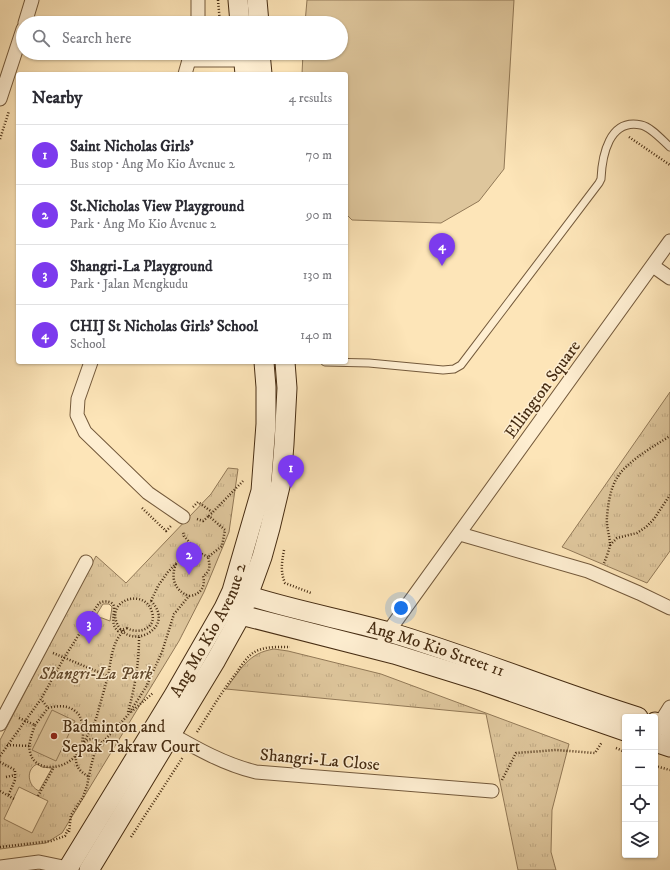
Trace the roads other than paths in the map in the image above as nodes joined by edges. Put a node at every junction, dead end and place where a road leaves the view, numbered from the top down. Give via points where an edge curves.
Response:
1 (32, 0) edge
2 (198, 0) edge
3 (238, 0) edge
4 (257, 0) edge
5 (27, 16) edge
6 (198, 16) edge
7 (239, 16) edge
8 (258, 16) edge
9 (16, 50) edge
10 (189, 60) edge
11 (228, 60) edge
12 (253, 62) edge
13 (186, 72) edge
14 (0, 99) edge
15 (670, 147) edge
16 (670, 241) edge
17 (653, 266) junction
18 (670, 278) edge
19 (348, 363) edge
20 (89, 364) edge
21 (264, 364) edge
22 (285, 364) edge
23 (186, 523) road end
24 (460, 534) junction
25 (86, 562) dead end
26 (240, 594) junction
27 (670, 608) edge
28 (233, 611) junction
29 (388, 632) junction
30 (380, 650) junction
31 (670, 707) edge
32 (628, 714) edge
33 (0, 724) edge
34 (660, 726) edge
35 (164, 730) junction
36 (622, 730) edge
37 (658, 743) edge
38 (670, 747) edge
39 (492, 790) road end
40 (0, 867) edge
41 (69, 869) edge
42 (89, 870) edge

1 - 5 street
2 - 6 street
3 - 7 main road
4 - 8 main road
9 - 14 street
10 - 13 street
11 - 12 street
15 - 19 lane via 641,125 623,126 615,133 607,144 599,183 461,365 443,370
16 - 17 street, Ellington Square
17 - 18 street
17 - 24 street, Ellington Square
20 - 23 street via 78,399 77,415 85,432 148,493
21 - 26 main road, Ang Mo Kio Avenue 2 via 266,424 261,491 252,525
22 - 26 main road, Ang Mo Kio Avenue 2 via 286,395 281,482 270,528
24 - 27 street via 588,571
24 - 29 street, Ellington Square
25 - 33 street
26 - 28 main road, Ang Mo Kio Avenue 2
26 - 29 main road, Ang Mo Kio Street 11
28 - 30 main road, Ang Mo Kio Street 11
28 - 35 main road, Ang Mo Kio Avenue 2 via 216,660
29 - 30 street, Ellington Square
29 - 32 main road, Ang Mo Kio Street 11
30 - 36 main road, Ang Mo Kio Street 11 via 484,682
31 - 34 street
35 - 39 street, Shangri-La Close via 222,761 256,772
35 - 41 main road, Ang Mo Kio Avenue 2
35 - 42 main road, Ang Mo Kio Avenue 2
37 - 38 main road
40 - 41 street via 38,862

